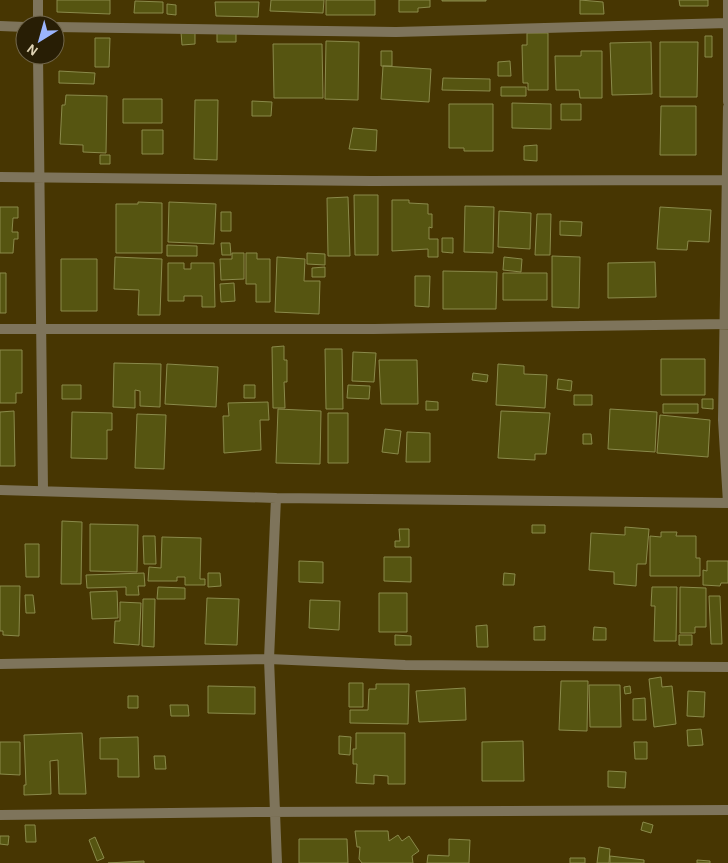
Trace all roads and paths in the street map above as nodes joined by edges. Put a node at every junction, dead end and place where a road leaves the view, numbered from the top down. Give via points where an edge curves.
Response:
1 (38, 0) edge
2 (728, 0) edge
3 (38, 15) edge
4 (728, 23) edge
5 (0, 26) edge
6 (15, 27) edge
7 (65, 27) edge
8 (38, 65) edge
9 (728, 102) edge
10 (728, 107) edge
11 (0, 177) edge
12 (40, 177) junction
13 (727, 180) edge
14 (727, 324) edge
15 (42, 328) junction
16 (0, 329) edge
17 (0, 490) edge
18 (43, 490) junction
19 (276, 498) junction
20 (269, 659) junction
21 (0, 664) edge
22 (728, 667) edge
23 (728, 810) edge
24 (276, 812) junction
25 (0, 815) edge
26 (277, 863) edge

1 - 3 street
2 - 4 street
4 - 7 street via 396,32
4 - 9 street
5 - 6 street
8 - 12 street
10 - 13 street
11 - 12 street
12 - 13 street via 371,181
12 - 15 street
13 - 14 street
14 - 15 street via 374,329
14 - 19 street via 724,420 728,503
15 - 16 street
15 - 18 street
17 - 18 street
18 - 19 street
19 - 20 street
20 - 21 street
20 - 22 street via 405,665
20 - 24 street
23 - 24 street
24 - 25 street
24 - 26 street

